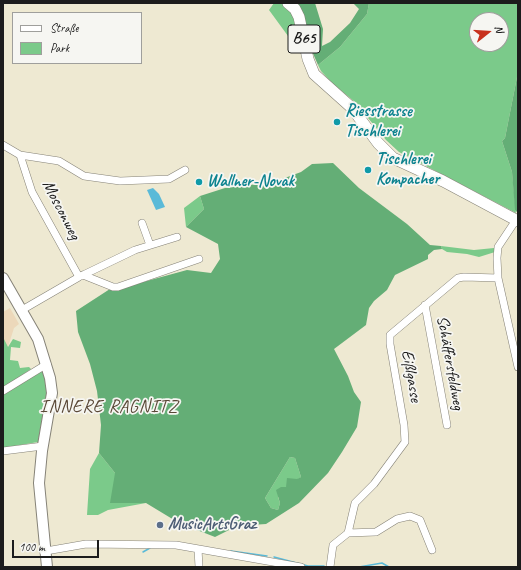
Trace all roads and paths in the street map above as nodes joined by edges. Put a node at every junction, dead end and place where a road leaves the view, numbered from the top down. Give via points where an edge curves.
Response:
1 (288, 3) edge
2 (3, 145) edge
3 (20, 155) junction
4 (185, 170) dead end
5 (517, 220) edge
6 (142, 224) dead end
7 (177, 237) dead end
8 (150, 245) junction
9 (200, 259) dead end
10 (81, 276) junction
11 (498, 278) junction
12 (4, 283) edge
13 (425, 305) junction
14 (22, 310) junction
15 (47, 364) junction
16 (518, 367) edge
17 (3, 391) edge
18 (447, 425) dead end
19 (43, 446) junction
20 (3, 452) edge
21 (348, 533) junction
22 (198, 549) junction
23 (432, 550) dead end
24 (46, 551) junction
25 (47, 567) edge
26 (199, 567) edge
27 (301, 567) edge
28 (330, 567) edge

1 - 5 main road, B65 via 295,9 299,18 314,74 352,108 378,143 393,158
2 - 3 street
3 - 4 street via 59,161 84,176 120,181 168,179
3 - 10 street, Mosconweg via 32,192
5 - 11 street via 498,247
6 - 8 street
7 - 8 street
8 - 10 street via 114,258
9 - 10 street via 118,287
10 - 14 street
11 - 13 street, Eißlgasse via 458,278
11 - 16 street
12 - 14 main road
13 - 18 street, Schäffersfeldweg
13 - 21 street, Eißlgasse via 393,331 389,338 404,425 404,445 374,484 356,502
14 - 15 main road via 38,339
15 - 17 street
15 - 19 main road via 52,393
19 - 20 street
19 - 24 main road via 39,491
21 - 23 street via 376,532 397,519 410,516 420,520
21 - 28 street via 333,545
22 - 24 street via 176,545 98,544
22 - 26 street
22 - 27 street
24 - 25 main road

